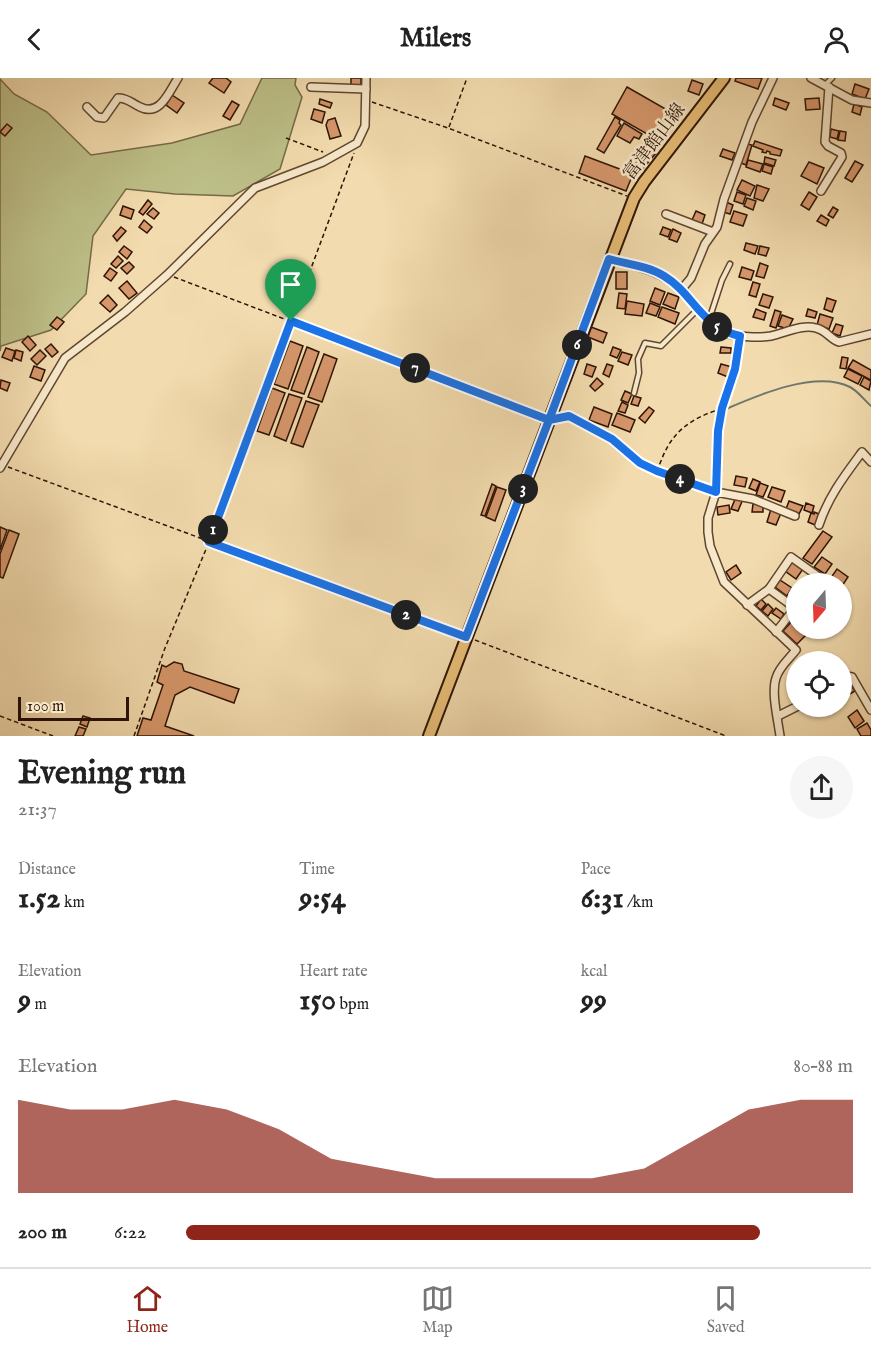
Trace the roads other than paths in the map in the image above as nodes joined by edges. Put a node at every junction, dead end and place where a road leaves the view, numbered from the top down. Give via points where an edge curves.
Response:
1 (178, 78) edge
2 (366, 78) edge
3 (724, 78) edge
4 (773, 78) edge
5 (812, 78) edge
6 (832, 78) edge
7 (827, 86) junction
8 (311, 87) dead end
9 (366, 89) junction
10 (871, 103) edge
11 (87, 107) dead end
12 (821, 191) dead end
13 (666, 214) dead end
14 (713, 232) junction
15 (609, 259) junction
16 (730, 264) dead end
17 (681, 290) junction
18 (697, 309) junction
19 (709, 321) junction
20 (871, 334) edge
21 (634, 393) dead end
22 (871, 462) edge
23 (1, 466) edge
24 (795, 516) dead end
25 (819, 525) dead end
26 (813, 573) edge
27 (769, 589) junction
28 (747, 605) junction
29 (776, 632) junction
30 (852, 677) edge
31 (871, 710) edge
32 (786, 712) edge
33 (778, 716) junction
34 (429, 736) edge
35 (780, 736) edge

1 - 11 street via 159,108 140,108 118,98 104,118
2 - 9 street
3 - 15 main road, 富津館山線 via 644,182
4 - 14 street via 752,122
5 - 7 street
6 - 7 lane
7 - 10 street via 852,100
7 - 12 street via 825,142 842,157
8 - 9 street
9 - 23 street via 364,126 357,143 255,188 167,275 65,358
13 - 14 street
14 - 17 street
15 - 17 street via 663,275
15 - 34 main road, 富津館山線
16 - 19 lane
17 - 18 street
18 - 19 street
18 - 21 lane via 661,346 645,343 638,359
19 - 20 street via 740,336 769,336 807,327 815,327 839,342
22 - 25 street via 862,452 825,505
24 - 28 street via 753,500 716,492 708,518 710,546 724,582
26 - 27 street via 790,556
27 - 28 street
27 - 29 street via 795,608
28 - 29 street
29 - 33 street via 795,650 775,678
30 - 31 street
32 - 33 street
33 - 35 street

